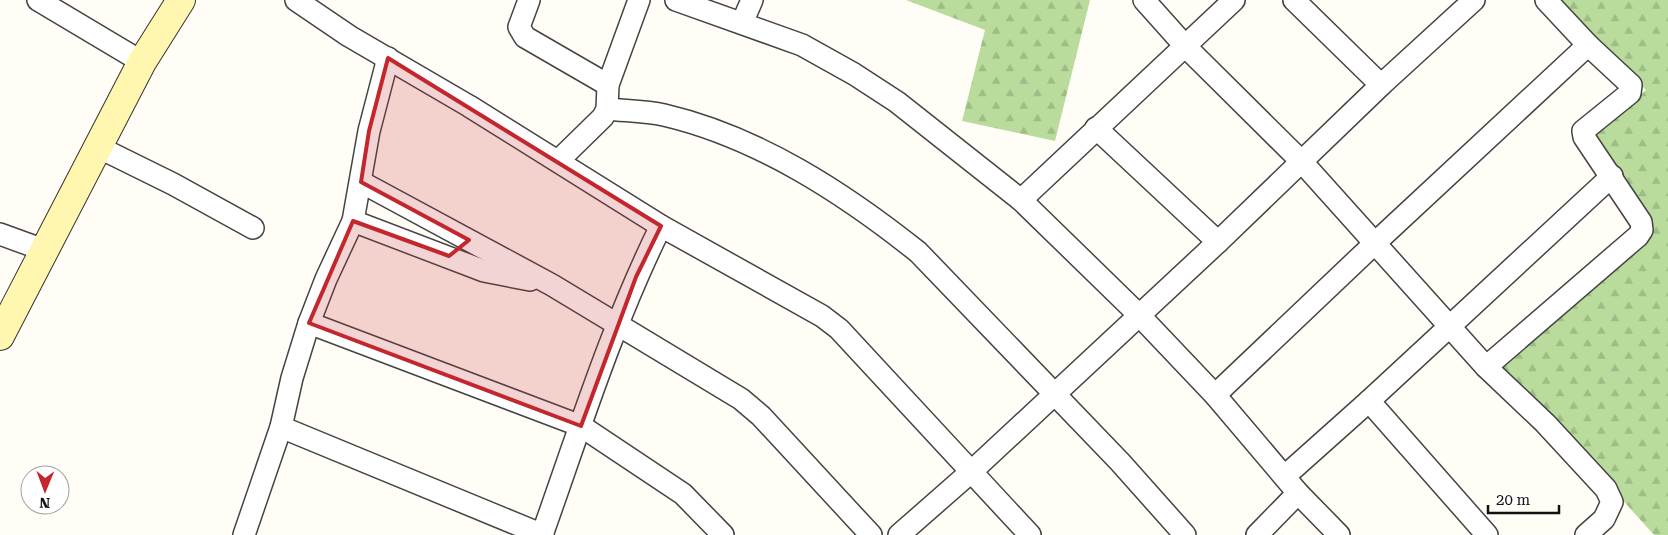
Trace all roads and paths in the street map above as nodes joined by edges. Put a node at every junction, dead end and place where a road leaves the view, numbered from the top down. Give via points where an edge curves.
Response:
1 (38, 0) edge
2 (181, 0) edge
3 (296, 0) edge
4 (530, 0) edge
5 (639, 0) edge
6 (676, 0) edge
7 (752, 0) edge
8 (1144, 0) edge
9 (1234, 0) edge
10 (1474, 0) edge
11 (1546, 0) edge
12 (1305, 4) edge
13 (742, 23) junction
14 (1588, 45) junction
15 (1186, 46) junction
16 (383, 55) junction
17 (142, 62) junction
18 (608, 85) junction
19 (1381, 85) junction
20 (607, 109) junction
21 (1096, 128) junction
22 (98, 147) junction
23 (558, 160) junction
24 (1302, 162) junction
25 (1612, 176) junction
26 (361, 182) junction
27 (1021, 200) junction
28 (353, 221) junction
29 (661, 226) junction
30 (253, 228) dead end
31 (0, 234) edge
32 (469, 240) junction
33 (1218, 242) junction
34 (1374, 244) junction
35 (44, 250) junction
36 (449, 256) junction
37 (552, 285) junction
38 (1140, 315) junction
39 (309, 324) junction
40 (616, 325) junction
41 (1449, 325) junction
42 (0, 336) edge
43 (1486, 366) junction
44 (1054, 393) junction
45 (1215, 395) junction
46 (1369, 401) junction
47 (581, 426) junction
48 (281, 427) junction
49 (972, 471) junction
50 (1285, 476) junction
51 (1298, 492) junction
52 (247, 534) edge
53 (542, 535) edge
54 (723, 535) edge
55 (871, 535) edge
56 (899, 535) edge
57 (1030, 535) edge
58 (1185, 535) edge
59 (1257, 535) edge
60 (1339, 535) edge
61 (1487, 535) edge
62 (1586, 535) edge

1 - 17 street
2 - 17 main road
3 - 16 street
4 - 18 street via 519,27 524,37
5 - 18 street
6 - 13 street
7 - 13 street
8 - 15 street
9 - 15 street
10 - 19 street
11 - 14 street
12 - 19 street
13 - 27 street via 802,45 854,74 897,102
14 - 25 street via 1632,85 1630,93 1583,131
14 - 34 street
15 - 21 street
15 - 24 street
16 - 23 street
16 - 26 street
17 - 22 main road
18 - 20 street
19 - 24 street
20 - 23 street via 603,117
20 - 44 street via 664,115 724,134 783,161 838,193 918,252
21 - 27 street
21 - 33 street
22 - 30 street
22 - 35 main road
23 - 29 street
24 - 33 street
24 - 34 street
25 - 41 street
25 - 43 street via 1641,222 1642,230
26 - 28 street
26 - 32 street
27 - 38 street
28 - 36 street
28 - 39 street
29 - 40 street
29 - 49 street via 822,316 839,329
31 - 35 street
32 - 36 street
32 - 37 street
33 - 38 street
34 - 41 street
34 - 45 street
35 - 42 main road
36 - 37 street via 484,271
37 - 40 street
38 - 44 street
38 - 45 street
39 - 47 street
39 - 48 street
40 - 47 street
40 - 55 street via 741,399 761,416
41 - 43 street
41 - 46 street
43 - 62 street via 1545,422 1606,489 1612,502 1604,519
44 - 49 street
44 - 58 street
45 - 50 street
46 - 50 street
46 - 61 street
47 - 53 street
47 - 54 street via 683,494
48 - 52 street
48 - 53 street
49 - 56 street
49 - 57 street
50 - 51 street
51 - 59 street
51 - 60 street

